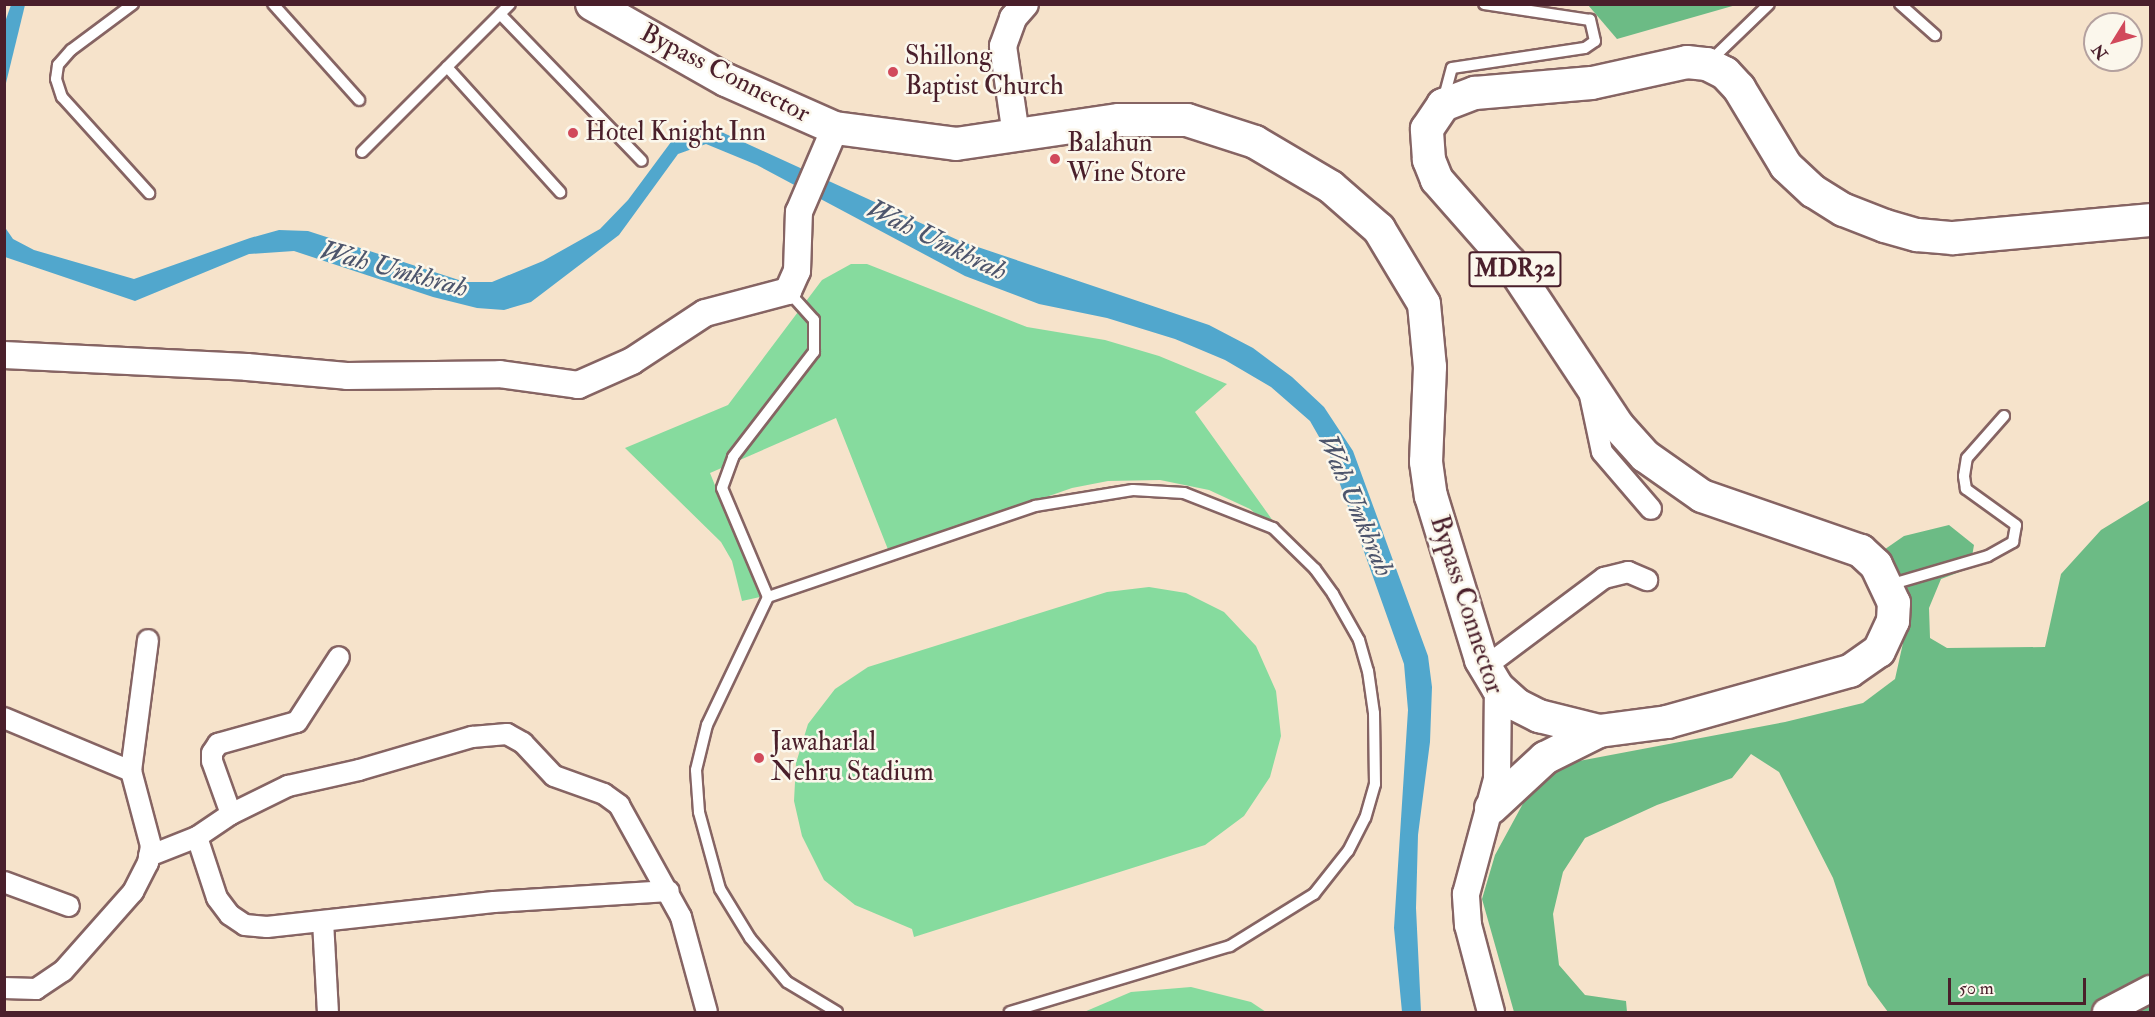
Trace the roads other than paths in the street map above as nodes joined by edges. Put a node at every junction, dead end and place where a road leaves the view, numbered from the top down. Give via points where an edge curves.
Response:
1 (133, 4) edge
2 (273, 4) edge
3 (510, 4) edge
4 (592, 4) edge
5 (1025, 4) edge
6 (1484, 4) edge
7 (1769, 4) edge
8 (1900, 4) edge
9 (500, 14) junction
10 (1935, 34) dead end
11 (1707, 64) junction
12 (447, 67) junction
13 (359, 100) dead end
14 (1443, 105) junction
15 (835, 128) junction
16 (1016, 135) junction
17 (362, 152) dead end
18 (642, 161) dead end
19 (560, 192) dead end
20 (149, 193) dead end
21 (2151, 220) edge
22 (788, 291) junction
23 (4, 355) edge
24 (1587, 383) junction
25 (2004, 416) dead end
26 (1651, 509) dead end
27 (1647, 580) dead end
28 (1888, 585) junction
29 (768, 597) junction
30 (148, 640) dead end
31 (339, 657) dead end
32 (1492, 678) junction
33 (4, 718) edge
34 (1599, 731) junction
35 (131, 771) junction
36 (1491, 808) junction
37 (231, 814) junction
38 (197, 837) junction
39 (149, 856) junction
40 (4, 882) edge
41 (669, 891) junction
42 (69, 906) dead end
43 (323, 921) junction
44 (4, 987) edge
45 (2151, 988) edge
46 (328, 1012) edge
47 (707, 1012) edge
48 (837, 1012) edge
49 (1010, 1012) edge
50 (1491, 1012) edge
51 (2106, 1012) edge

1 - 20 lane via 71,50 58,65 56,79 62,97
2 - 13 lane
3 - 9 lane
4 - 15 main road, Bypass Connector / MDR32 via 726,80
5 - 16 street via 1013,18 1003,46
6 - 14 lane via 1590,20 1595,41 1585,48 1452,68
7 - 11 lane
8 - 10 lane
9 - 12 lane
9 - 18 lane
11 - 14 main road via 1687,62 1592,83 1475,93
11 - 21 main road via 1725,73 1739,88 1781,158 1813,191 1845,210 1885,226 1917,235 1953,238
12 - 17 lane
12 - 19 lane
14 - 24 main road, MDR32 via 1427,129 1429,160 1437,180 1510,262
15 - 16 main road, Bypass Connector / MDR32 via 956,144
15 - 22 street via 804,198 797,227 797,271
16 - 32 main road, Bypass Connector / MDR32 via 1136,119 1166,118 1208,125 1255,142 1289,160 1330,187 1379,229 1424,304 1430,367 1426,462 1431,495 1471,634
22 - 23 street via 705,313 632,361 578,385 500,374 347,376
22 - 29 lane via 814,320 814,351 733,457 722,488
24 - 26 street via 1602,452
24 - 28 main road, MDR32 via 1645,456 1675,478 1702,496 1737,510 1843,542 1876,565
25 - 28 lane via 1967,458 1964,477 1966,489 2016,525 2013,542 1988,556
27 - 32 street via 1628,572 1604,578
28 - 34 main road, MDR32 via 1894,603 1888,637 1879,651 1850,671 1667,722
29 - 48 lane via 707,725 696,770 699,812 720,889 750,939 788,982
29 - 49 lane via 1035,506 1133,490 1184,493 1273,528 1315,569 1333,594 1359,639 1374,713 1375,784 1365,818 1348,851 1314,894 1230,946
30 - 35 street
31 - 37 street via 297,722 227,740 212,753
32 - 34 main road, MDR32 via 1517,705 1539,716
32 - 36 street, Bypass Connector via 1499,755
33 - 35 street
34 - 36 main road via 1545,758
35 - 39 street via 151,846
36 - 50 street, Bypass Connector via 1466,894 1468,925
37 - 38 street
37 - 41 street via 288,786 472,737 507,734 523,743 554,776 604,794 619,805
38 - 39 street
38 - 43 street via 217,898 230,915 245,925 267,927
39 - 44 street via 133,892 63,971 36,989
40 - 42 street
41 - 43 street via 494,902
41 - 47 street via 681,917
43 - 46 street
45 - 51 street

